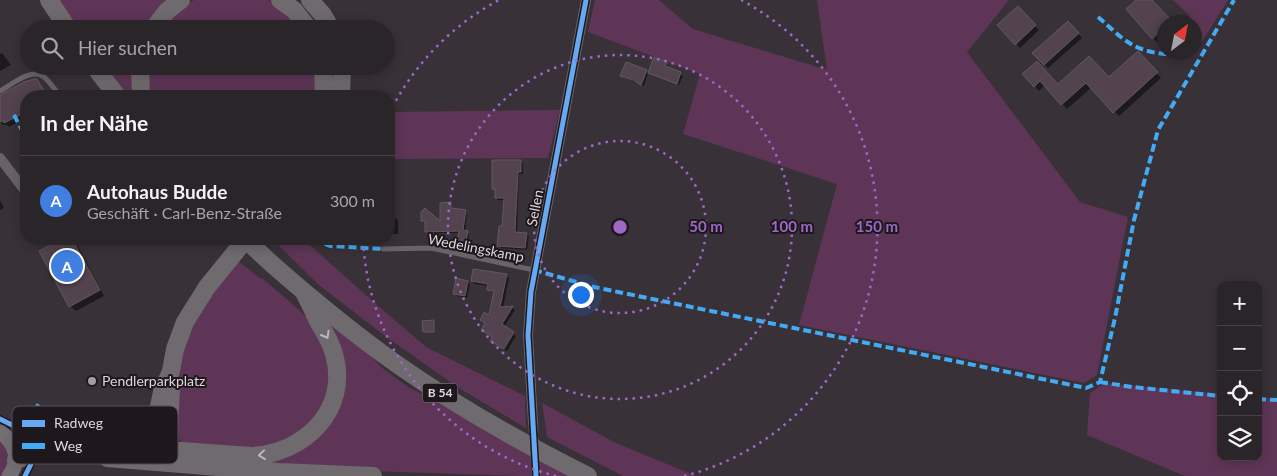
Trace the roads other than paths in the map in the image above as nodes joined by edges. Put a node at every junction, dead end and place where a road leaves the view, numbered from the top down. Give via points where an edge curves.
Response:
1 (49, 0) edge
2 (181, 0) edge
3 (280, 0) edge
4 (310, 0) edge
5 (586, 0) edge
6 (62, 20) edge
7 (160, 20) edge
8 (302, 20) edge
9 (326, 20) edge
10 (30, 75) edge
11 (38, 75) edge
12 (101, 75) edge
13 (140, 75) edge
14 (323, 75) edge
15 (342, 75) edge
16 (55, 90) edge
17 (112, 90) edge
18 (141, 90) edge
19 (324, 90) edge
20 (341, 90) edge
21 (0, 91) edge
22 (0, 158) edge
23 (20, 184) edge
24 (241, 245) edge
25 (252, 245) edge
26 (384, 249) dead end
27 (534, 270) junction
28 (304, 292) junction
29 (170, 406) edge
30 (533, 423) tunnel mouth
31 (178, 454) edge
32 (178, 457) edge
33 (15, 464) edge
34 (10, 476) edge
35 (373, 476) edge
36 (588, 476) edge

1 - 6 highway
2 - 7 highway
3 - 8 highway
4 - 9 highway
5 - 27 street, Sellen
10 - 21 lane
11 - 16 lane via 46,78
12 - 17 highway
13 - 18 highway
14 - 19 highway
15 - 20 highway
22 - 23 street
24 - 29 highway via 207,287 178,338 171,371
25 - 28 highway, B 54, bridge
26 - 27 lane, Wedelingskamp via 431,248
27 - 30 street, Sellen via 528,314
28 -> 31 highway via 331,343 336,364 336,386 331,404 314,431 291,447 262,456
28 - 36 highway, B 54 via 353,332 435,390
32 - 35 highway via 279,472
33 - 34 main road

